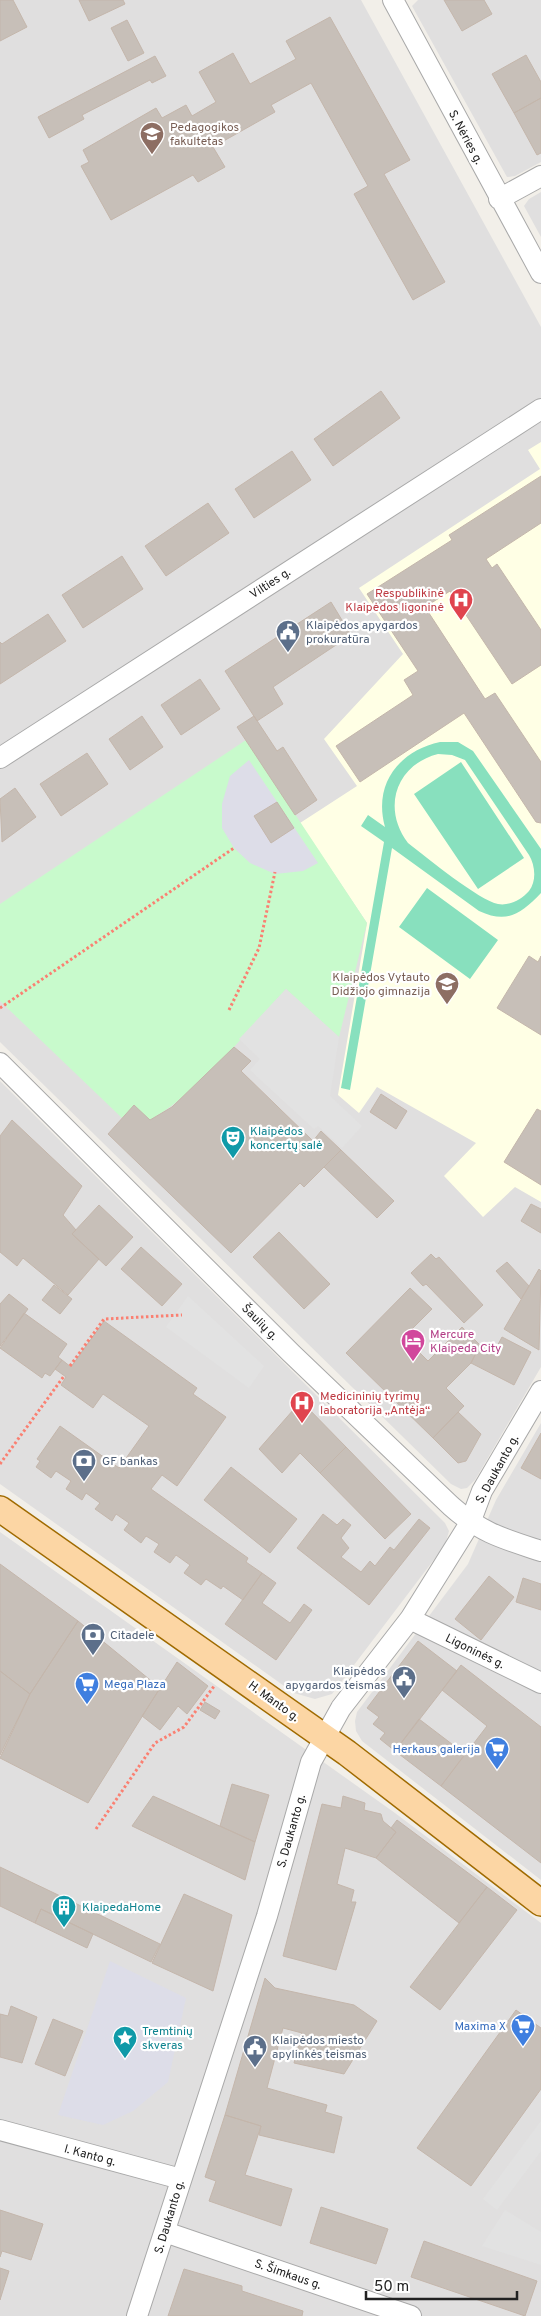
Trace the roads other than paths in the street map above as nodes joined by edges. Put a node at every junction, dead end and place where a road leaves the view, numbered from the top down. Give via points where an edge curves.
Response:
1 (394, 0) edge
2 (541, 176) edge
3 (499, 199) junction
4 (541, 273) edge
5 (541, 409) edge
6 (3, 749) edge
7 (0, 1064) edge
8 (541, 1391) edge
9 (0, 1509) edge
10 (470, 1523) junction
11 (541, 1551) edge
12 (410, 1618) junction
13 (541, 1683) edge
14 (325, 1737) junction
15 (541, 1903) edge
16 (0, 2130) edge
17 (181, 2179) junction
18 (165, 2232) junction
19 (137, 2316) edge
20 (411, 2316) edge

1 - 3 street, S. Nėries g.
2 - 3 street
3 - 4 street, S. Nėries g.
5 - 6 street, Vilties g.
7 - 10 street, Šaulių g. via 291,1353
8 - 10 street, S. Daukanto g. via 482,1491
9 - 14 main road, H. Manto g.
10 - 11 street, Šaulių g. via 488,1533
10 - 12 street, S. Daukanto g.
12 - 13 street, Ligoninės g.
12 - 14 street, S. Daukanto g. via 341,1708
14 - 15 main road, H. Manto g.
14 - 17 street, S. Daukanto g. via 311,1762 266,1916
16 - 17 street, I. Kanto g.
17 - 18 street, S. Daukanto g.
18 - 19 street, S. Daukanto g.
18 - 20 street, S. Šimkaus g.

